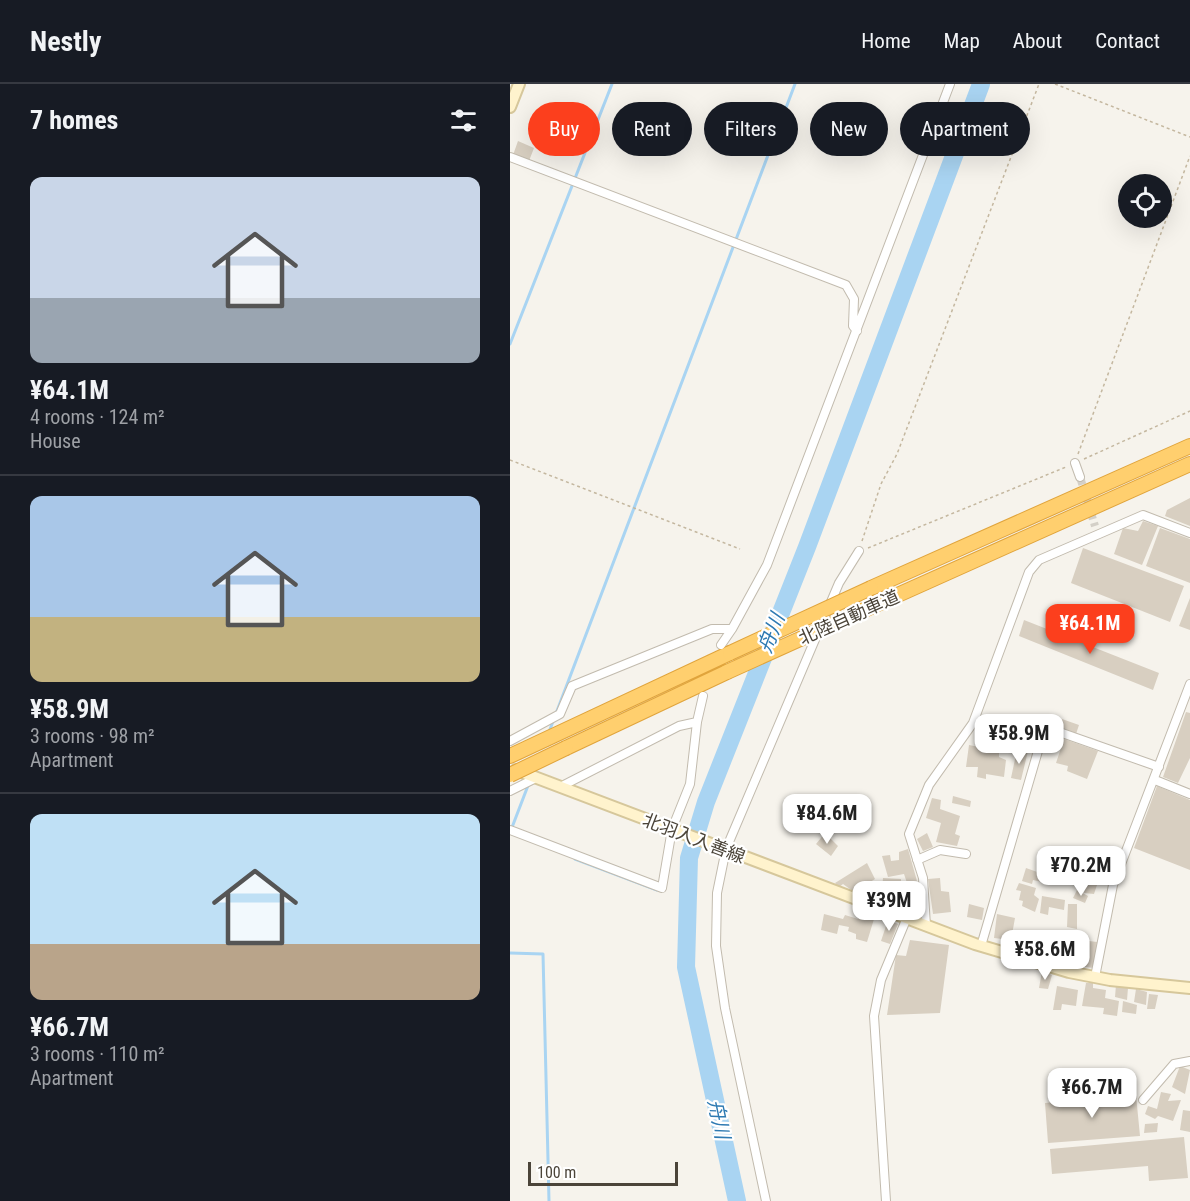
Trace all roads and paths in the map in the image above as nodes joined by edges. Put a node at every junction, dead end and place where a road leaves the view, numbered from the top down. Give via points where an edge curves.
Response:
1 (519, 84) edge
2 (950, 84) edge
3 (1039, 84) edge
4 (1055, 84) edge
5 (510, 107) edge
6 (1190, 137) edge
7 (1190, 156) edge
8 (510, 157) edge
9 (857, 331) junction
10 (1190, 411) edge
11 (1190, 446) edge
12 (510, 459) edge
13 (1075, 464) junction
14 (1190, 464) edge
15 (1080, 477) tunnel mouth
16 (1190, 533) edge
17 (740, 549) dead end
18 (859, 551) junction
19 (732, 629) junction
20 (725, 649) junction
21 (1190, 684) edge
22 (703, 696) dead end
23 (697, 722) junction
24 (510, 741) edge
25 (510, 756) edge
26 (1159, 767) junction
27 (510, 768) edge
28 (510, 774) edge
29 (536, 778) junction
30 (1155, 780) junction
31 (560, 787) junction
32 (510, 791) edge
33 (1190, 794) edge
34 (510, 830) edge
35 (674, 830) junction
36 (726, 849) junction
37 (966, 854) dead end
38 (917, 860) junction
39 (906, 920) junction
40 (926, 926) junction
41 (981, 946) junction
42 (1095, 977) junction
43 (1190, 988) edge
44 (1190, 1061) edge
45 (1143, 1100) dead end
46 (766, 1201) edge
47 (886, 1201) edge

1 - 5 main road
2 - 9 street
3 - 18 path via 897,454 881,484
4 - 6 path
7 - 13 path
8 - 9 street via 846,285 854,299 853,326
9 - 19 street via 767,565
10 - 13 path
11 - 20 highway, 北陸自動車道, bridge
12 - 17 path
13 - 15 street
13 - 18 path
14 - 28 highway, 北陸自動車道, bridge
16 - 38 street via 1143,515 1096,529 1039,560 1029,572 973,723 929,785 909,834
18 - 36 street via 839,583
19 - 20 street
19 - 24 street via 712,629 573,686 560,714
20 - 25 highway, 北陸自動車道
21 - 26 street
22 - 23 street
23 - 31 street via 679,726
23 - 35 street via 690,784
26 - 30 street
26 - 41 street via 1045,727
27 - 29 main road, 北羽入入善線
29 - 31 main road, 北羽入入善線
29 - 32 street
30 - 33 street
30 - 42 street via 1113,885
31 - 35 main road, 北羽入入善線
34 - 35 street via 662,888
35 - 36 main road, 北羽入入善線
36 - 39 main road, 北羽入入善線
36 - 46 street via 717,893 716,946 725,1008
37 - 38 street via 940,850
38 - 40 street via 923,878
39 - 40 main road, 北羽入入善線
39 - 47 street via 881,980 874,1016
40 - 41 main road, 北羽入入善線
41 - 42 main road, 北羽入入善線
42 - 43 main road, 北羽入入善線
44 - 45 street via 1174,1064

